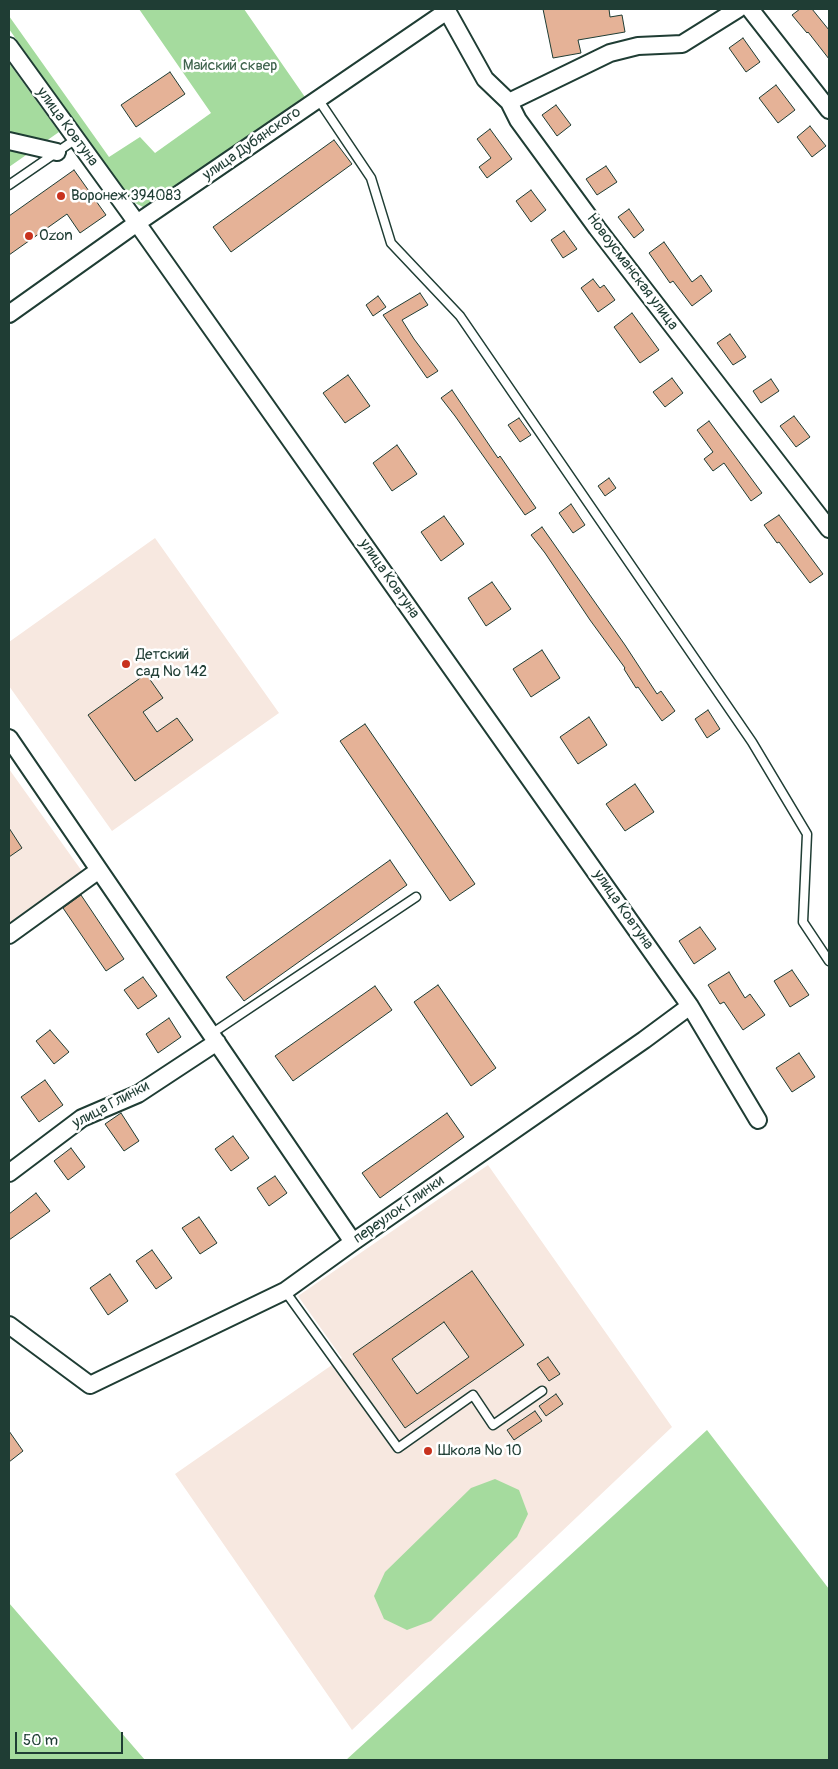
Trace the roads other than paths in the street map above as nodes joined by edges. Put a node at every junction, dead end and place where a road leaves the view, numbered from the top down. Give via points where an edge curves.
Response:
1 (738, 9) edge
2 (750, 9) edge
3 (446, 10) edge
4 (9, 46) edge
5 (318, 98) junction
6 (509, 102) junction
7 (829, 110) edge
8 (76, 139) junction
9 (9, 141) edge
10 (57, 152) junction
11 (9, 185) edge
12 (137, 223) junction
13 (9, 314) edge
14 (829, 529) edge
15 (9, 738) edge
16 (99, 870) junction
17 (416, 897) dead end
18 (9, 934) edge
19 (829, 961) edge
20 (690, 1006) junction
21 (214, 1038) junction
22 (758, 1120) dead end
23 (9, 1173) edge
24 (353, 1242) junction
25 (285, 1291) junction
26 (9, 1325) edge
27 (542, 1391) dead end

1 - 6 street via 682,44 638,46 610,53
2 - 7 street
3 - 5 street, улица Дубянского
3 - 6 street, Новоусманская улица via 484,79
4 - 8 street, улица Ковтуна
5 - 12 street, улица Дубянского
5 - 19 lane via 371,178 391,243 460,316 752,742 807,834 803,922
6 - 14 street, Новоусманская улица via 518,120 597,228
8 - 10 lane
8 - 12 street, улица Ковтуна
9 - 10 street
10 - 11 lane
12 - 13 street, улица Дубянского
12 - 20 street, улица Ковтуна
15 - 16 street
16 - 18 street
16 - 21 street
17 - 21 lane
20 - 22 street, улица Ковтуна
20 - 24 street, переулок Глинки
21 - 23 street, улица Глинки via 138,1094 82,1118
21 - 24 street
24 - 25 street, переулок Глинки
25 - 26 street, переулок Глинки via 90,1385
25 - 27 lane via 398,1448 473,1395 493,1425

